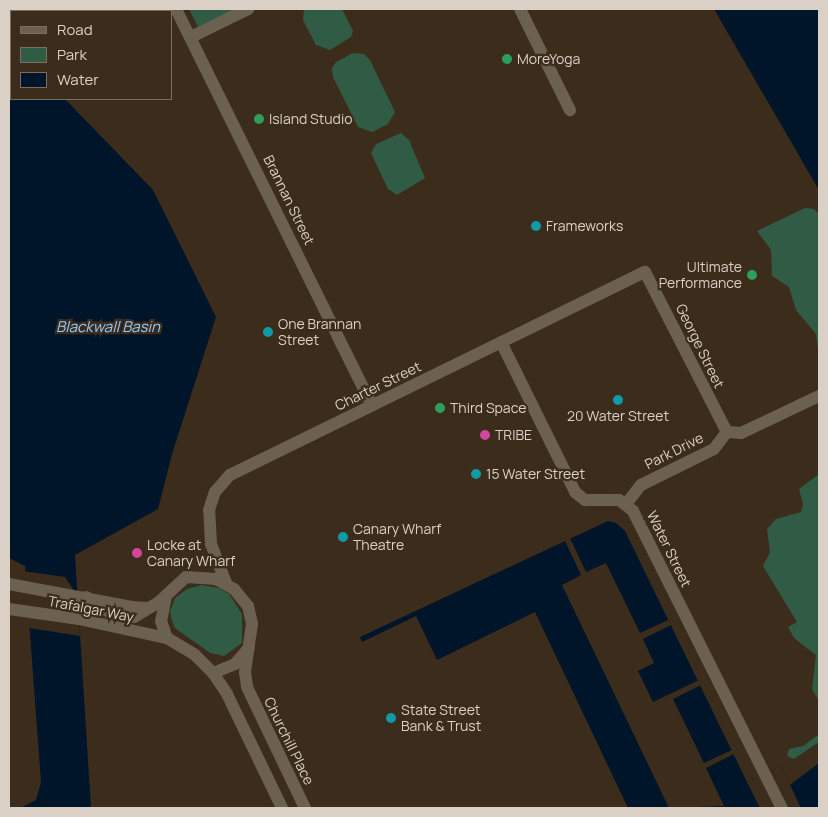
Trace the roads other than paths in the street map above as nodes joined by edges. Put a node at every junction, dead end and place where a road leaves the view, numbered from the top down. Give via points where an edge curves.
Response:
1 (176, 9) edge
2 (248, 9) edge
3 (520, 9) edge
4 (191, 37) junction
5 (570, 110) dead end
6 (645, 272) joint
7 (501, 342) junction
8 (819, 396) edge
9 (372, 405) junction
10 (728, 432) junction
11 (626, 504) junction
12 (9, 584) edge
13 (226, 584) junction
14 (167, 594) junction
15 (9, 610) edge
16 (167, 638) junction
17 (250, 647) junction
18 (213, 673) junction
19 (282, 808) edge
20 (305, 808) edge
21 (782, 808) edge

1 - 4 street, Brannan Street
2 - 4 street
3 - 5 street
4 - 9 street, Brannan Street
6 - 7 street, Charter Street
6 - 10 street, George Street via 719,421
7 - 9 street, Charter Street
7 - 11 street via 575,492 585,500 610,498
8 - 10 street via 741,433
9 - 13 street, Charter Street via 230,475 221,484 209,510 211,544
10 - 11 street, Park Drive via 714,449 641,485
11 - 21 street, Water Street via 639,520
12 - 14 street, Trafalgar Way via 132,607 151,608
13 - 14 street via 191,576 178,582
13 - 17 street via 248,606 252,624
14 - 16 street via 161,613
15 - 16 street, Trafalgar Way via 79,619
16 - 18 street via 194,654
17 - 18 street via 235,664
17 - 20 street, Churchill Place via 245,672 247,687
18 - 19 street via 227,694

